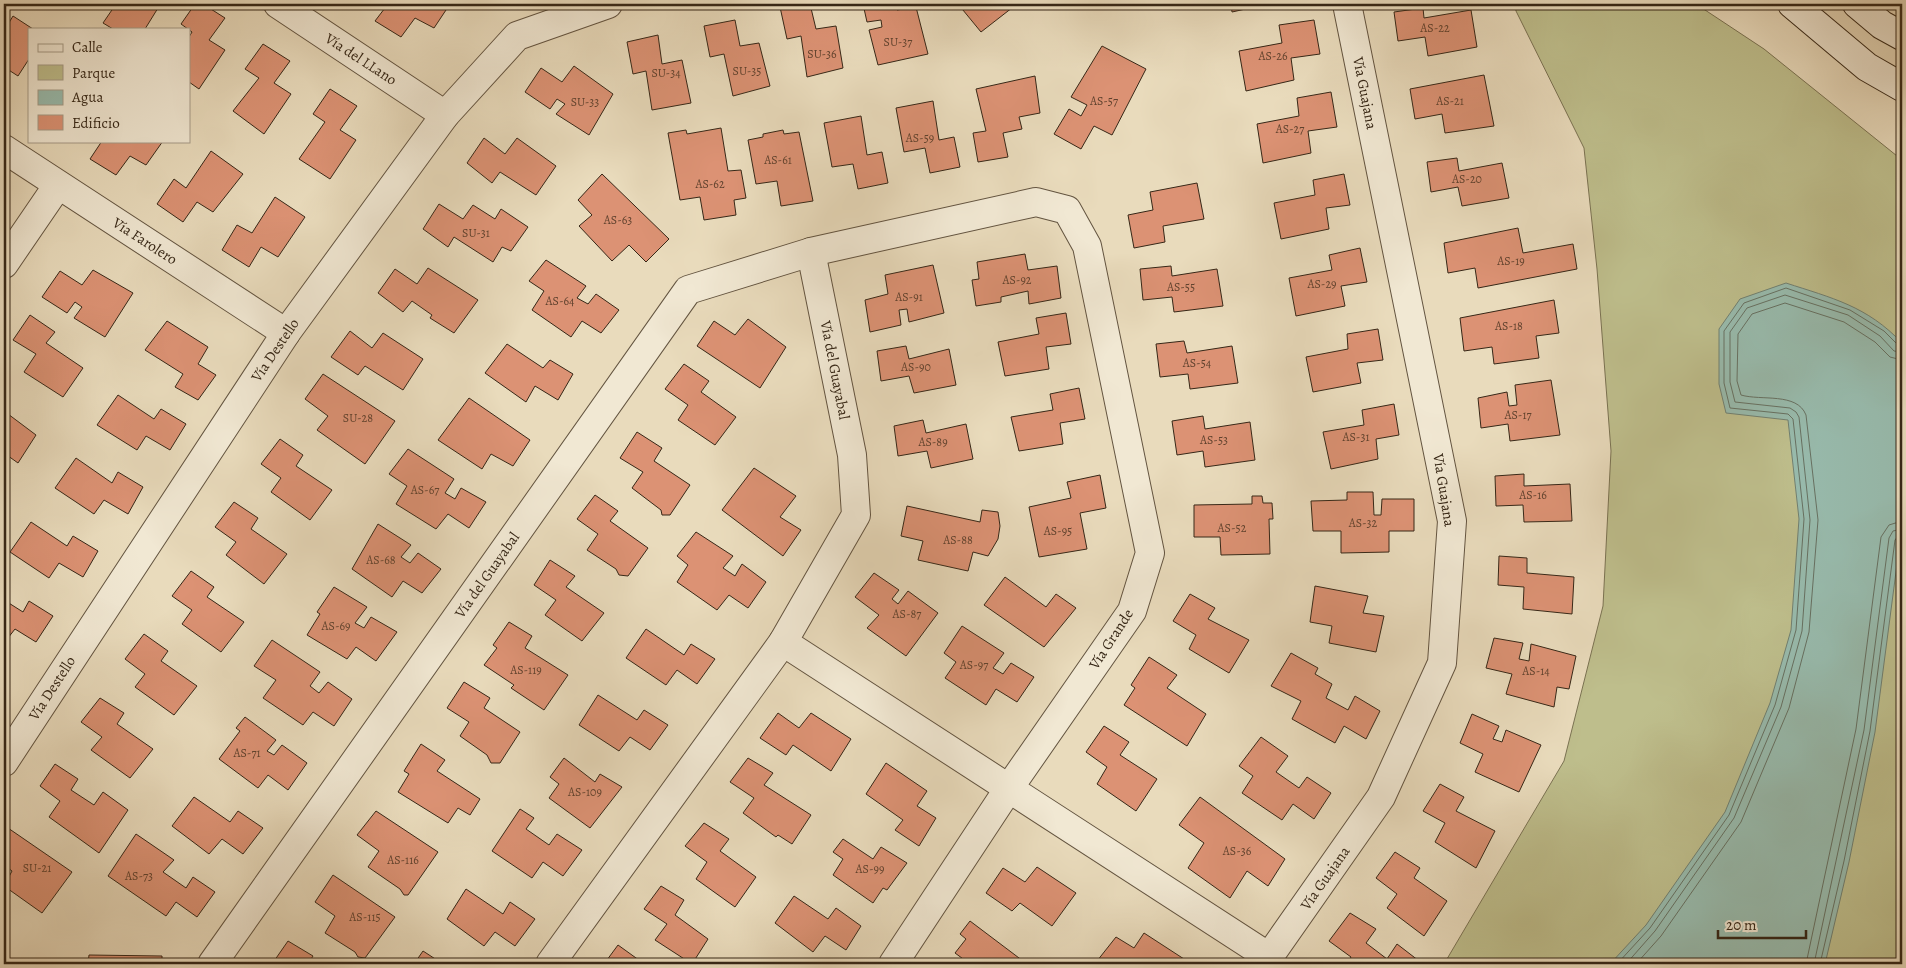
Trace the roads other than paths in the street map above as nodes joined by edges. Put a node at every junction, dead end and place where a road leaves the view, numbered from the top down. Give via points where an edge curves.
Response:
1 (278, 4) edge
2 (608, 4) edge
3 (1346, 4) edge
4 (1792, 4) edge
5 (1857, 4) edge
6 (1902, 36) edge
7 (1902, 87) edge
8 (445, 115) junction
9 (4, 149) edge
10 (58, 185) junction
11 (1036, 202) joint
12 (811, 252) junction
13 (4, 264) edge
14 (286, 333) junction
15 (784, 642) junction
16 (4, 762) edge
17 (1009, 788) junction
18 (1266, 961) edge
19 (212, 964) edge
20 (550, 964) edge
21 (894, 964) edge

1 - 8 street, Vía del LLano
2 - 8 street, Vía Destello via 517,36
3 - 18 street, Vía Guajana via 1452,521 1442,663 1382,797
4 - 7 street via 1867,67
5 - 6 street via 1882,25
8 - 14 street, Vía Destello
9 - 10 street, Vía Farolero
10 - 13 street
10 - 14 street, Vía Farolero
11 - 12 street, Vía del Guayabal
11 - 17 street, Vía Grande via 1067,210 1087,246 1150,553 1132,611
12 - 15 street, Vía del Guayabal via 852,455 856,514
12 - 19 street, Vía del Guayabal via 688,290
14 - 16 street, Vía Destello
15 - 17 street
15 - 20 street, Vía del Guayabal
17 - 18 street
17 - 21 street, Vía Grande

